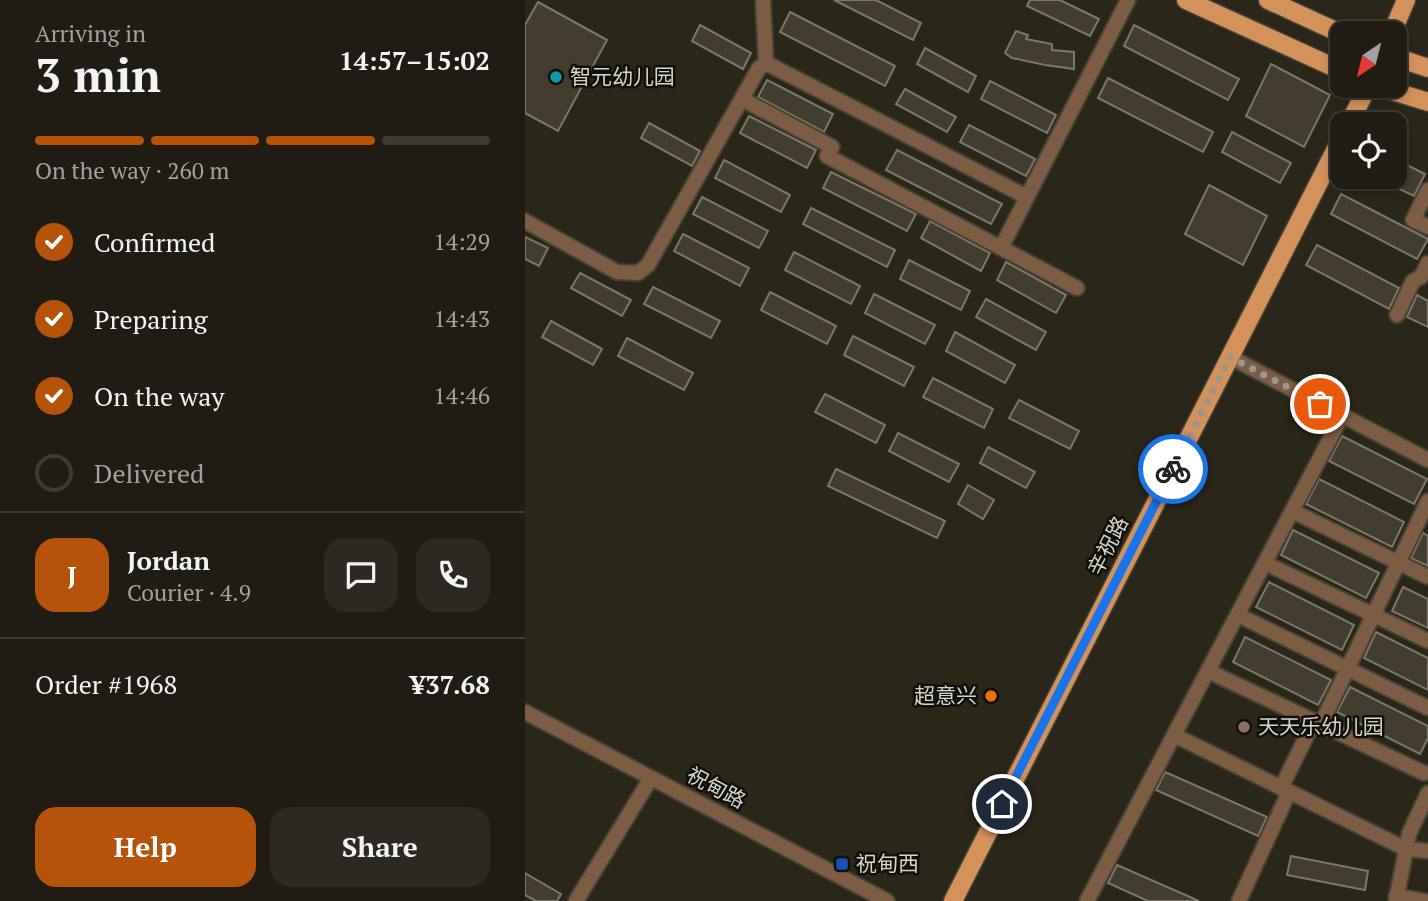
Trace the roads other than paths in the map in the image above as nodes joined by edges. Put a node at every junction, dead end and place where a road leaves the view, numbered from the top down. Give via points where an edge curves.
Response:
1 (763, 0) edge
2 (1128, 0) edge
3 (1186, 0) edge
4 (1268, 0) edge
5 (1406, 0) edge
6 (1397, 21) edge
7 (1330, 28) edge
8 (1407, 61) edge
9 (766, 63) junction
10 (1330, 66) edge
11 (1428, 68) edge
12 (1407, 95) edge
13 (741, 99) junction
14 (1428, 102) edge
15 (1330, 161) edge
16 (1428, 190) edge
17 (1027, 197) junction
18 (525, 221) edge
19 (1428, 228) edge
20 (1001, 248) junction
21 (1428, 263) edge
22 (1077, 288) dead end
23 (1397, 315) dead end
24 (1230, 357) junction
25 (1342, 416) junction
26 (1428, 460) edge
27 (1428, 501) edge
28 (1292, 511) junction
29 (1398, 562) junction
30 (1265, 563) junction
31 (1428, 577) edge
32 (1238, 615) junction
33 (1428, 641) edge
34 (1347, 668) junction
35 (1208, 671) junction
36 (1428, 708) edge
37 (525, 712) edge
38 (1317, 722) junction
39 (1174, 735) junction
40 (1427, 771) edge
41 (651, 778) junction
42 (1285, 790) junction
43 (1428, 793) edge
44 (1406, 849) junction
45 (1428, 852) edge
46 (1396, 899) edge
47 (576, 901) edge
48 (887, 901) edge
49 (953, 901) edge
50 (1087, 901) edge
51 (1239, 901) edge
52 (1424, 901) edge

1 - 9 street
2 - 17 street
3 - 10 main road
4 - 7 main road
5 - 6 main road
8 - 11 main road
9 - 13 street
9 - 17 street
12 - 14 main road
13 - 18 street via 648,265 638,273 617,272
13 - 20 street via 832,147 827,156
15 - 24 main road, 辛祝路
16 - 19 street via 1413,220
17 - 20 street
20 - 22 street
21 - 23 street via 1421,277 1413,281
24 - 25 street
24 - 49 main road, 辛祝路
25 - 26 street
25 - 28 street
27 - 29 street
28 - 29 street
28 - 30 street
29 - 31 street
29 - 34 street
30 - 32 street
30 - 33 street
32 - 34 street
32 - 35 street
34 - 36 street
34 - 38 street
35 - 38 street
35 - 39 street
37 - 41 street, 祝甸路
38 - 40 street
38 - 42 street
39 - 42 street
39 - 50 street
41 - 47 street
41 - 48 street, 祝甸路
42 - 44 street
42 - 51 street
43 - 44 street
44 - 45 street
44 - 46 street
46 - 52 street

